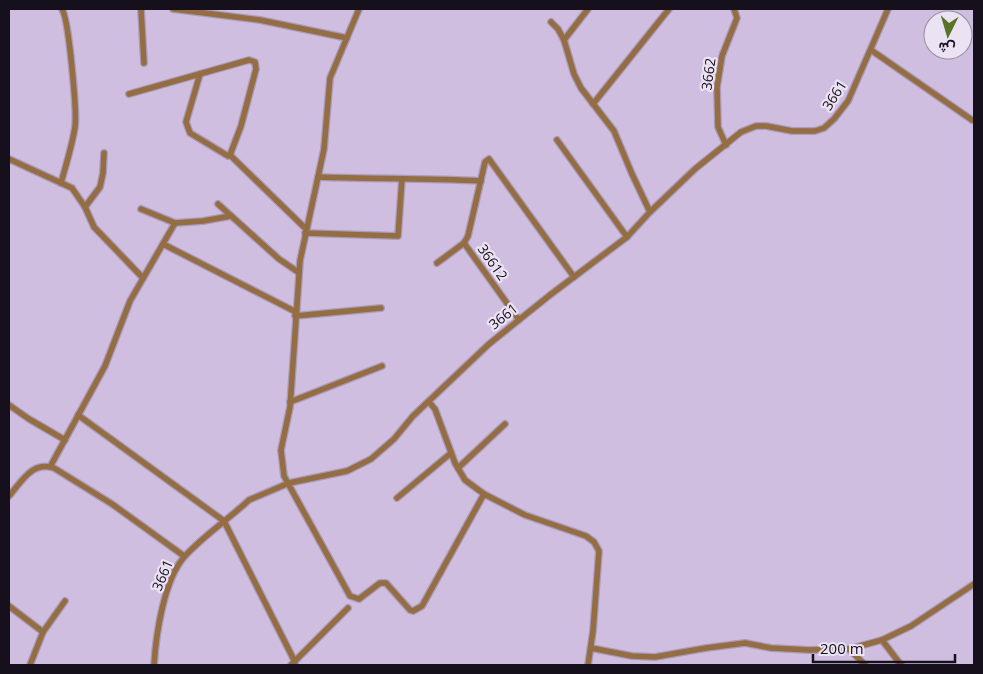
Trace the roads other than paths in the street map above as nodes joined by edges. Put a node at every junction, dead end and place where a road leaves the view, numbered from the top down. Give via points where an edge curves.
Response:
1 (62, 9) edge
2 (141, 9) edge
3 (173, 9) edge
4 (359, 9) edge
5 (588, 9) edge
6 (669, 9) edge
7 (734, 9) edge
8 (888, 9) edge
9 (552, 22) dead end
10 (347, 38) junction
11 (564, 40) junction
12 (871, 50) junction
13 (144, 63) dead end
14 (200, 74) junction
15 (129, 94) dead end
16 (593, 104) junction
17 (972, 120) dead end
18 (557, 140) dead end
19 (726, 145) junction
20 (104, 154) dead end
21 (230, 155) junction
22 (9, 161) edge
23 (318, 177) junction
24 (402, 179) junction
25 (481, 181) junction
26 (61, 183) junction
27 (218, 204) dead end
28 (86, 208) junction
29 (141, 209) dead end
30 (650, 212) junction
31 (231, 216) junction
32 (175, 223) junction
33 (305, 231) junction
34 (627, 237) junction
35 (464, 243) junction
36 (163, 244) junction
37 (437, 263) dead end
38 (298, 272) junction
39 (574, 277) junction
40 (143, 278) junction
41 (381, 308) dead end
42 (295, 314) junction
43 (519, 320) junction
44 (382, 366) dead end
45 (290, 402) junction
46 (429, 402) junction
47 (9, 406) edge
48 (78, 415) junction
49 (505, 424) dead end
50 (65, 440) junction
51 (451, 453) junction
52 (50, 467) junction
53 (458, 468) junction
54 (289, 483) junction
55 (484, 494) junction
56 (9, 496) edge
57 (397, 498) dead end
58 (224, 522) junction
59 (184, 556) junction
60 (974, 584) edge
61 (64, 601) dead end
62 (9, 606) edge
63 (348, 608) dead end
64 (43, 632) junction
65 (882, 640) junction
66 (591, 648) junction
67 (849, 649) junction
68 (293, 664) edge
69 (30, 665) edge
70 (154, 665) edge
71 (588, 665) edge
72 (865, 665) edge
73 (901, 665) edge

1 - 26 street via 75,103 75,126
2 - 13 street
3 - 10 street via 260,20
4 - 10 street
5 - 11 street
6 - 16 street
7 - 19 street, 3662 via 737,18 722,56 717,87 718,127
8 - 12 street, 3661
9 - 11 street
10 - 23 street via 330,78 327,127
11 - 16 street via 574,74
12 - 17 street
12 - 19 street, 3661 via 848,101 824,128 815,132 792,132 756,126 741,132
14 - 15 street
14 - 21 street via 187,128 190,133
14 - 21 street via 249,60 255,62 241,126
16 - 30 street via 614,131
18 - 34 street
19 - 30 street, 3661
20 - 28 street via 100,187
21 - 33 street
22 - 26 street
23 - 24 street
23 - 33 street
24 - 25 street
24 - 33 street via 398,236
25 - 35 street
25 - 39 street via 485,162 489,159
26 - 28 street via 72,188
27 - 31 street
28 - 40 street via 94,227
29 - 32 street
30 - 34 street, 3661
31 - 32 street
31 - 38 street
32 - 36 street
33 - 38 street
34 - 39 street, 3661
35 - 37 street
35 - 43 street, 36612
36 - 40 street
36 - 42 street
38 - 42 street
39 - 43 street, 3661
40 - 48 street via 130,301 106,366
41 - 42 street
42 - 45 street
43 - 46 street, 3661 via 488,344
44 - 45 street
45 - 54 street via 281,450 284,476
46 - 51 street
46 - 54 street, 3661 via 394,439 364,463 338,473
47 - 50 street
48 - 50 street
48 - 58 street
49 - 53 street
50 - 52 street
51 - 53 street
51 - 57 street
52 - 56 street via 38,467
52 - 59 street via 112,504
53 - 55 street via 465,480
54 - 55 street via 350,596 359,599 382,582 389,585 414,612 422,606
54 - 58 street, 3661 via 249,500
55 - 66 street via 525,515 586,536 594,542 599,551 599,562
58 - 59 street, 3661
58 - 68 street
59 - 70 street, 3661 via 174,573 156,633
60 - 65 street via 911,626
61 - 64 street
62 - 64 street
63 - 68 street
64 - 69 street
65 - 67 street
65 - 73 street
66 - 67 street via 632,656 655,656 745,643 771,648
66 - 71 street
67 - 72 street

